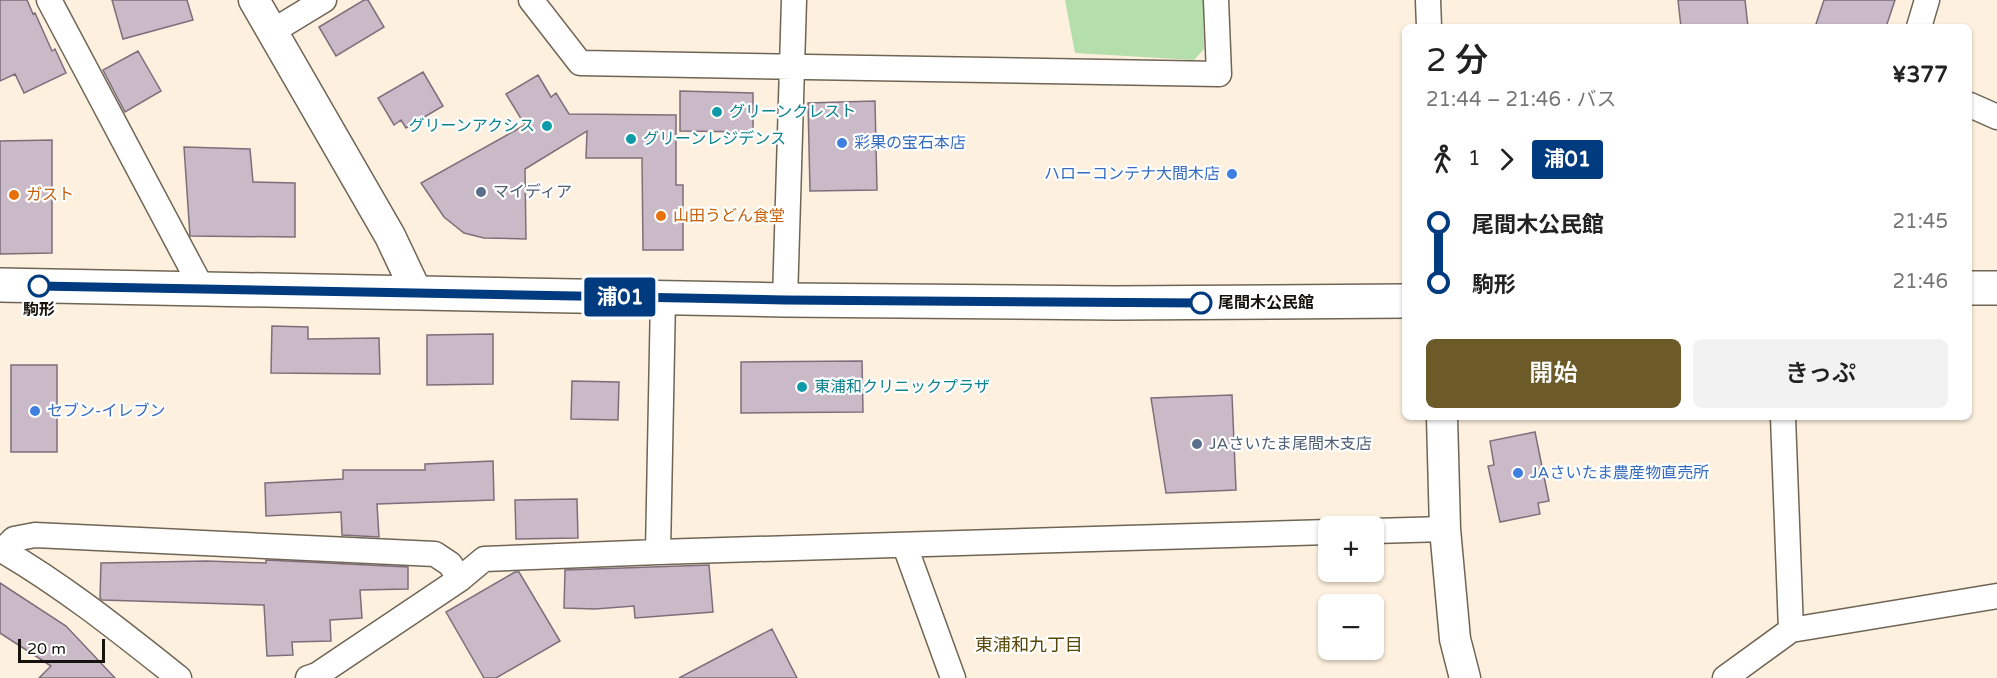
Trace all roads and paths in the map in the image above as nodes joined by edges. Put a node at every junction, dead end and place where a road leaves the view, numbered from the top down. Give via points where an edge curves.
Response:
1 (49, 0) edge
2 (254, 0) edge
3 (324, 0) edge
4 (531, 0) edge
5 (794, 0) edge
6 (1216, 0) edge
7 (1428, 0) edge
8 (1927, 0) edge
9 (1429, 24) edge
10 (1920, 24) edge
11 (273, 31) junction
12 (791, 67) junction
13 (1972, 106) edge
14 (1997, 117) edge
15 (0, 285) edge
16 (1972, 288) edge
17 (1997, 288) edge
18 (203, 290) junction
19 (417, 293) junction
20 (663, 298) junction
21 (785, 300) junction
22 (1402, 301) edge
23 (1442, 420) edge
24 (1783, 420) edge
25 (1445, 529) junction
26 (1384, 531) edge
27 (1318, 532) edge
28 (905, 546) junction
29 (1, 550) edge
30 (658, 552) junction
31 (460, 579) junction
32 (1997, 596) edge
33 (1791, 630) junction
34 (179, 678) edge
35 (308, 678) edge
36 (953, 678) edge
37 (1465, 678) edge
38 (1725, 678) edge

1 - 18 street
2 - 11 street
3 - 11 street
4 - 12 street via 580,63
5 - 12 street
6 - 12 street via 1219,74
7 - 9 street
8 - 10 street
11 - 19 street via 390,236
12 - 21 street
13 - 14 street
15 - 18 highway
16 - 17 highway
18 - 19 highway
19 - 20 highway
20 - 21 highway
20 - 30 street
21 - 22 highway
23 - 25 street
24 - 33 street
25 - 26 street
25 - 37 street via 1455,639
27 - 28 street
28 - 30 street
28 - 36 street
29 - 31 street via 14,539 35,535 435,554 450,564
29 - 34 street via 45,576
30 - 31 street via 484,559
31 - 35 street
32 - 33 street
33 - 38 street

